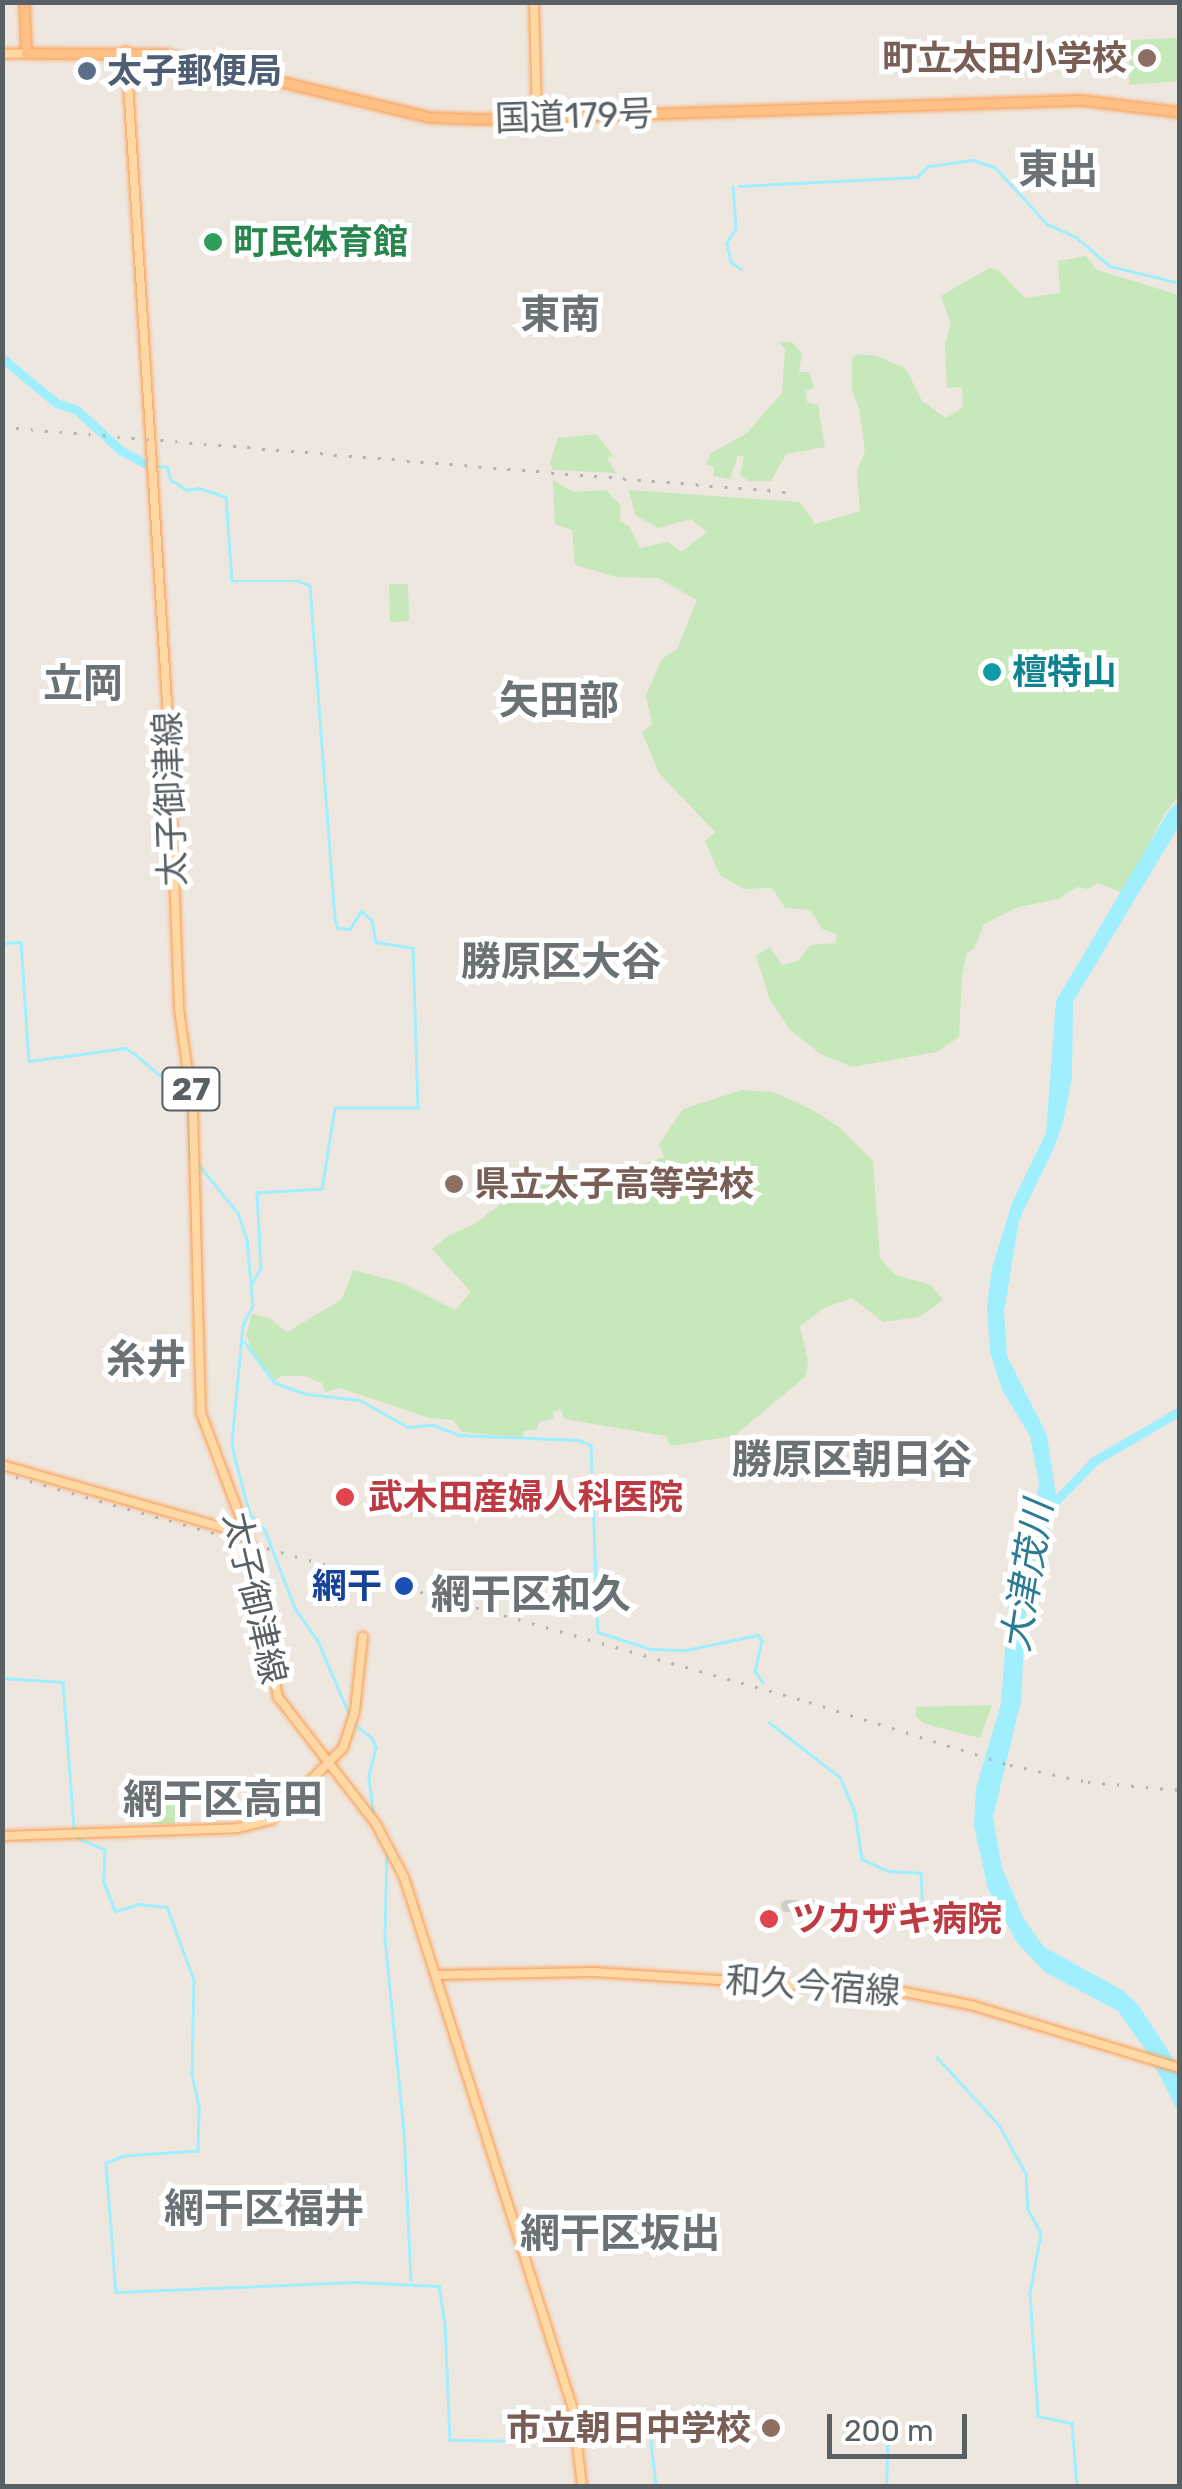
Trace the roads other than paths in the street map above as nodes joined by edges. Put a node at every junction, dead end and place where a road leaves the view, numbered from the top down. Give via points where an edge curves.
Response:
1 (24, 2) edge
2 (534, 2) edge
3 (126, 51) junction
4 (26, 53) junction
5 (2, 54) edge
6 (1180, 112) edge
7 (537, 118) junction
8 (2, 1465) edge
9 (246, 1534) junction
10 (363, 1636) dead end
11 (328, 1765) junction
12 (2, 1836) edge
13 (436, 1974) junction
14 (1180, 2068) edge
15 (582, 2486) edge

1 - 4 highway
2 - 7 main road
3 - 4 highway, 国道179号
3 - 7 highway, 国道179号 via 190,60 409,114
3 - 9 main road, 太子御津線 / 27 via 169,734 179,1009 192,1094 198,1386 206,1432
4 - 5 main road
6 - 7 highway, 国道179号 via 1081,100
8 - 9 main road
9 - 11 main road, 太子御津線 / 27 via 278,1697
10 - 11 main road via 348,1737
11 - 12 main road via 285,1811 247,1827
11 - 13 main road, 太子御津線 / 27 via 390,1846
13 - 14 main road, 和久今宿線 via 594,1972 904,1992 971,2005
13 - 15 main road, 太子御津線 / 27 via 573,2409

